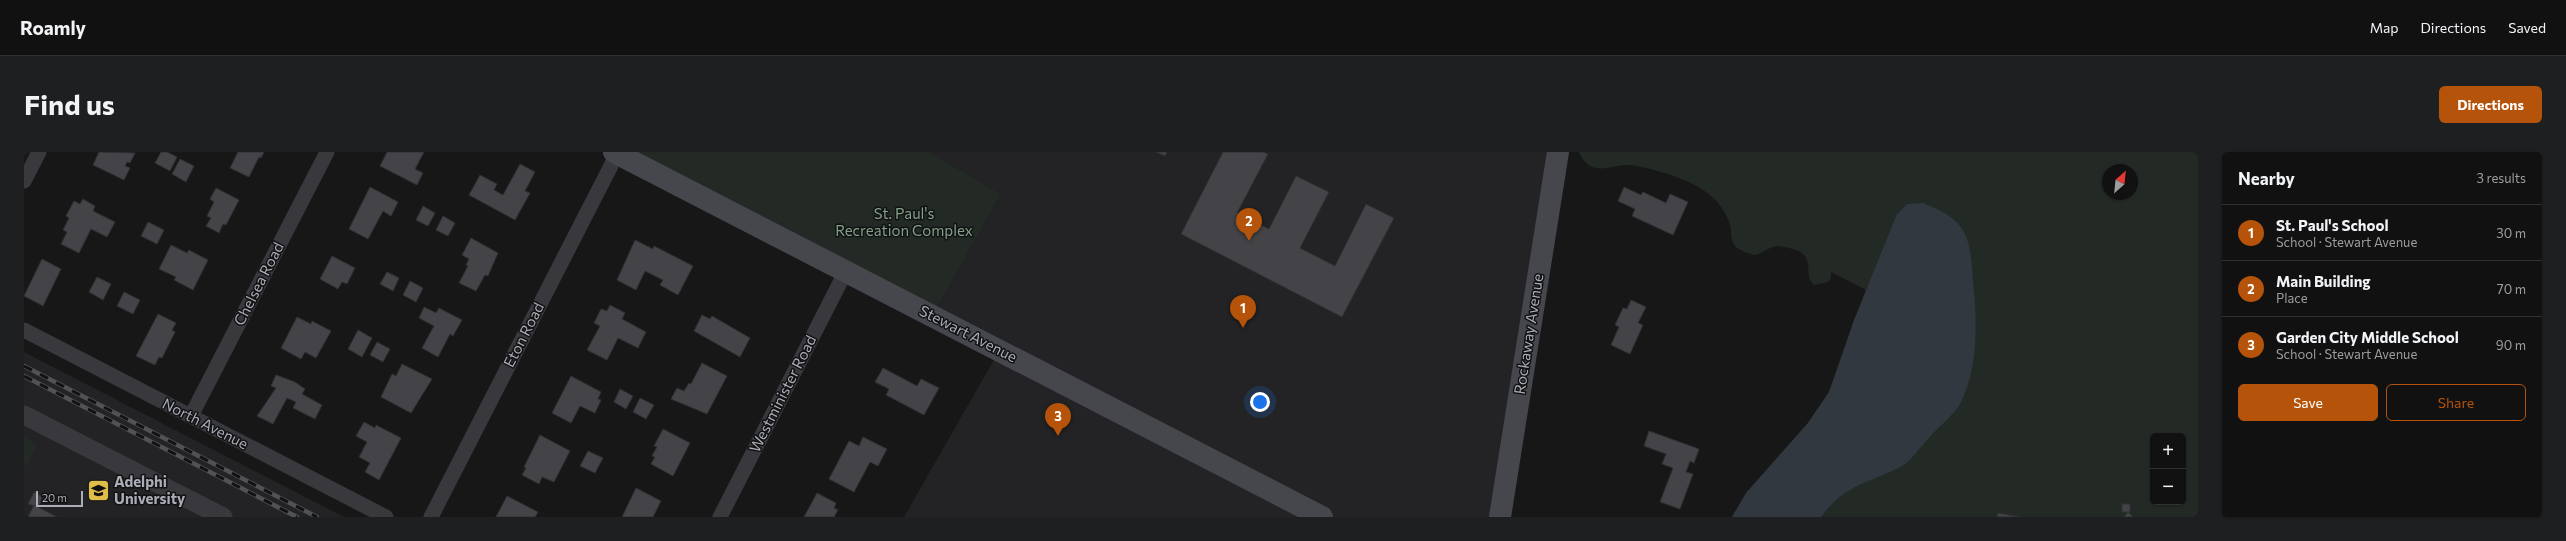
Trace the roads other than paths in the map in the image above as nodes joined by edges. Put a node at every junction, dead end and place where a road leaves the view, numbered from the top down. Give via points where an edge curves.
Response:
1 (39, 152) edge
2 (327, 152) edge
3 (1558, 152) edge
4 (616, 153) edge
5 (24, 181) edge
6 (846, 272) junction
7 (24, 330) edge
8 (24, 415) edge
9 (191, 416) junction
10 (223, 517) edge
11 (386, 517) edge
12 (431, 517) edge
13 (720, 517) edge
14 (1322, 517) edge
15 (1500, 517) edge

1 - 5 street
2 - 9 street, Chelsea Road
3 - 15 main road, Rockaway Avenue
4 - 6 main road, Stewart Avenue
4 - 12 street, Eton Road
6 - 13 street, Westminister Road
6 - 14 main road, Stewart Avenue
7 - 9 street, North Avenue
8 - 10 street
9 - 11 street, North Avenue

